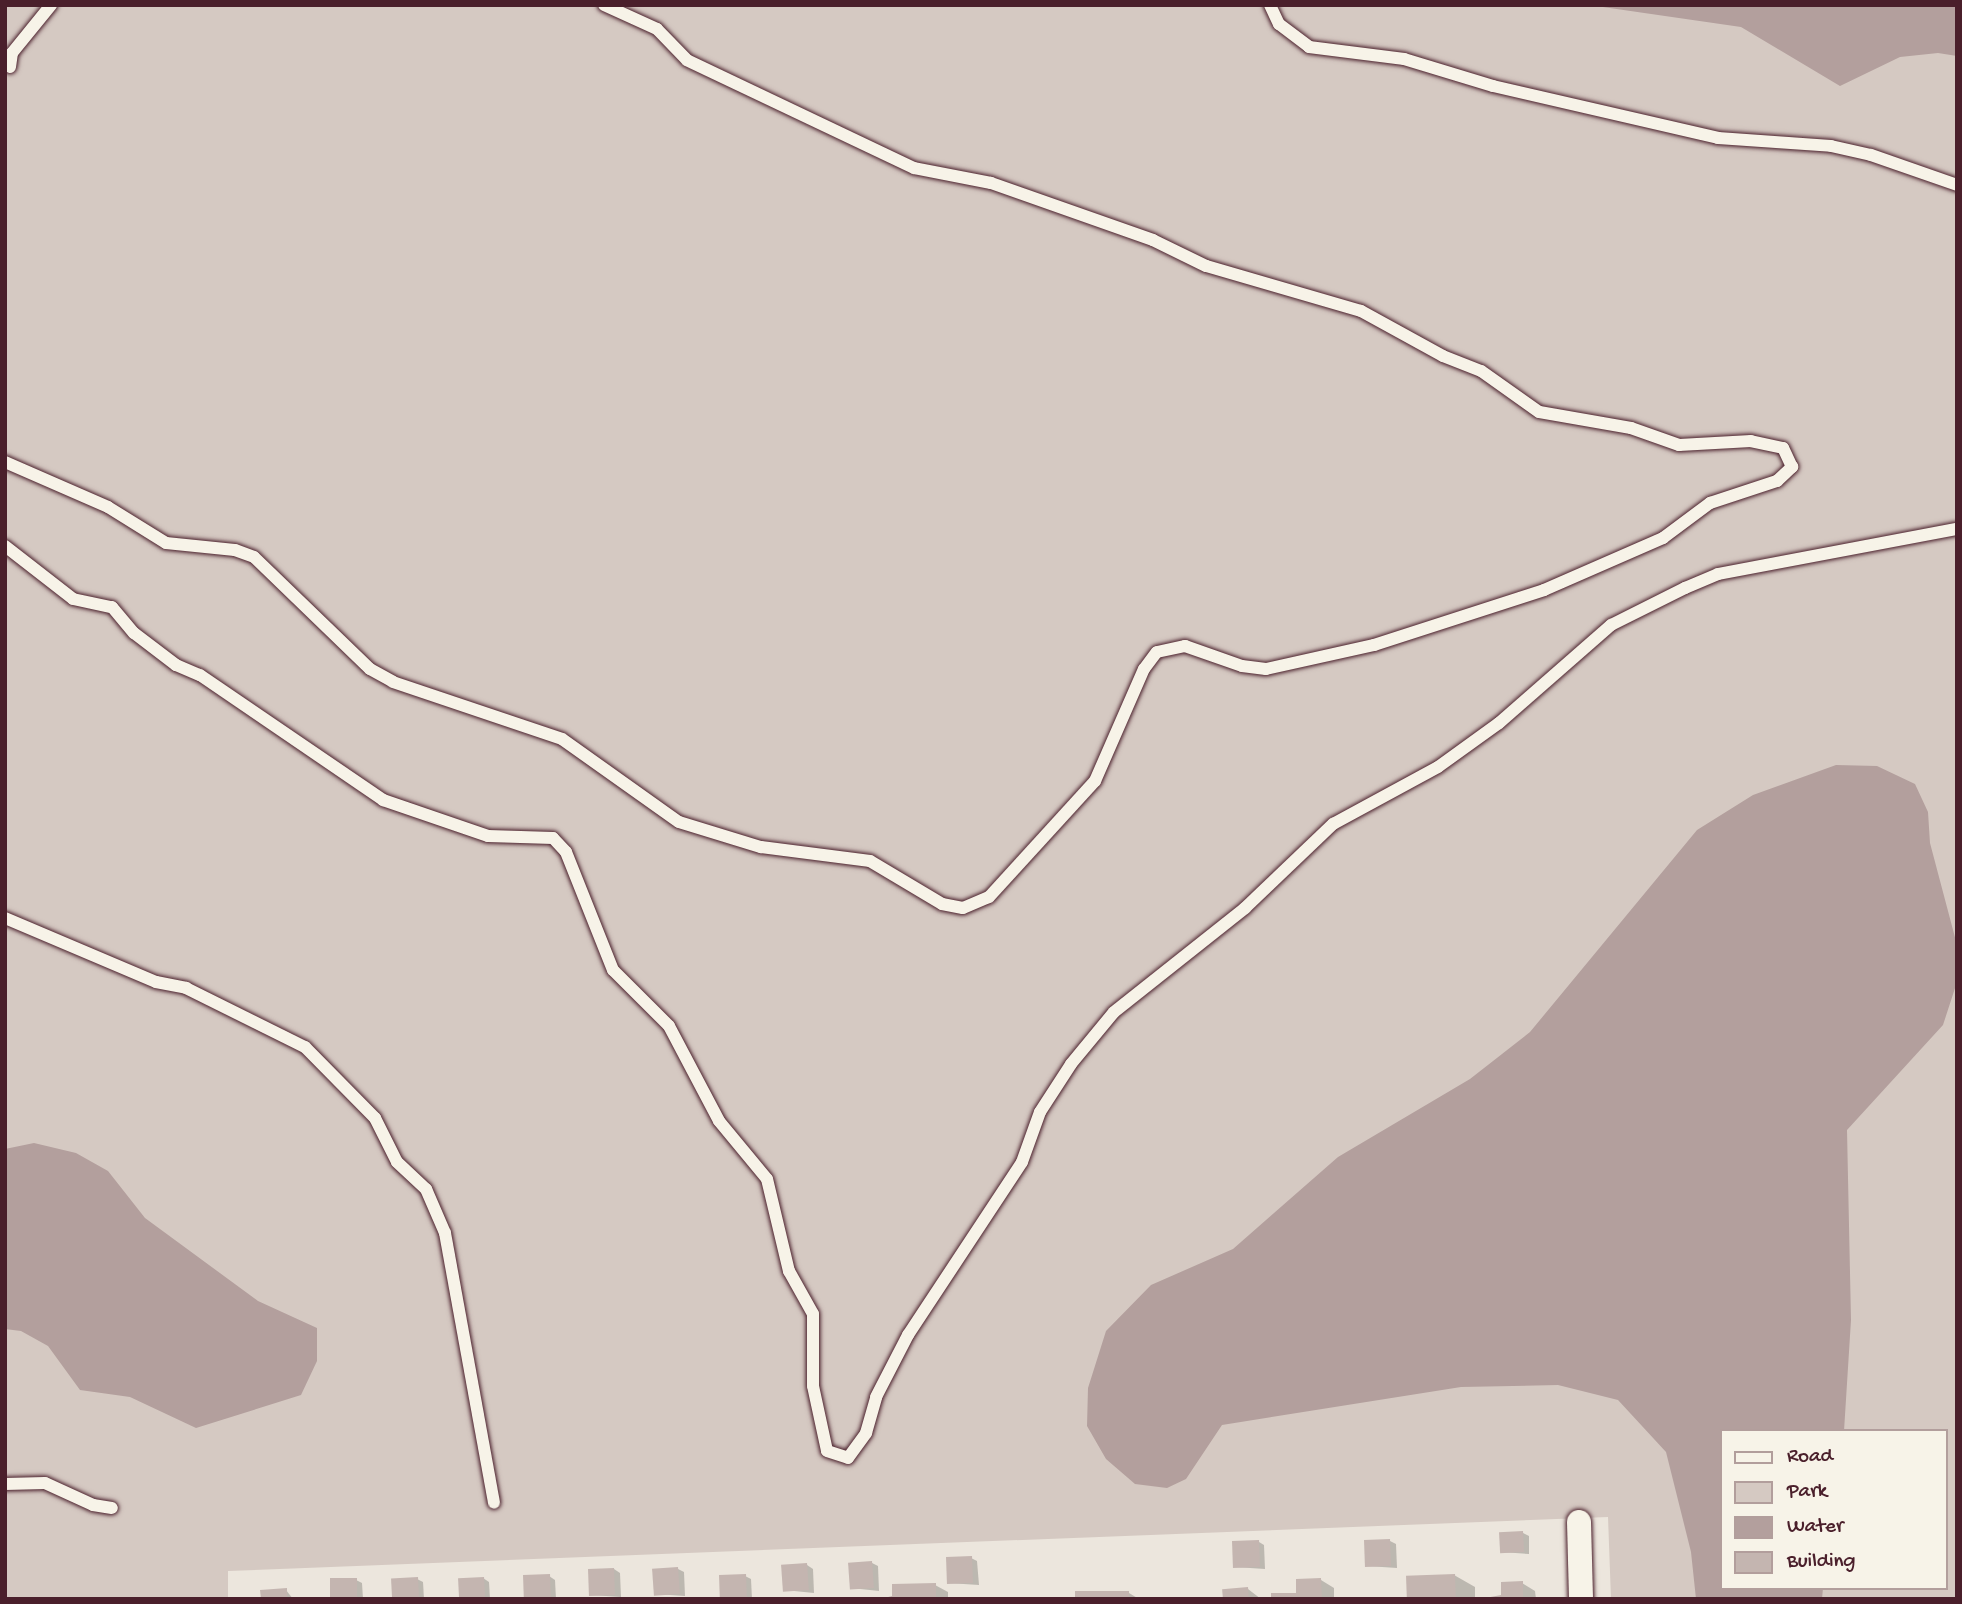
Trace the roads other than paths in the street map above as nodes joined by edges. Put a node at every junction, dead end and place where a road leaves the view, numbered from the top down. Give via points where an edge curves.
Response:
1 (51, 5) edge
2 (604, 5) edge
3 (1270, 5) edge
4 (9, 68) dead end
5 (1957, 185) edge
6 (5, 461) edge
7 (1957, 528) edge
8 (5, 545) edge
9 (5, 918) edge
10 (5, 1485) edge
11 (494, 1503) dead end
12 (112, 1508) dead end
13 (1579, 1522) dead end
14 (1581, 1599) edge

1 - 4 lane via 12,53
2 - 6 lane via 657,29 687,60 915,168 991,183 1153,240 1206,266 1362,310 1443,356 1481,370 1539,412 1631,428 1679,445 1751,441 1783,448 1792,467 1777,481 1710,503 1663,538 1544,590 1374,645 1266,669 1242,666 1185,646 1157,652 1144,669 1096,781 989,897 963,908 942,904 870,861 761,847 679,822 562,739 393,682 370,669 254,557 235,550 166,543 108,507
3 - 5 lane via 1279,24 1309,47 1404,59 1493,86 1718,138 1831,146
7 - 8 lane via 1718,574 1685,588 1611,625 1499,723 1438,767 1333,824 1245,908 1114,1012 1071,1064 1040,1112 1022,1162 908,1335 876,1397 866,1433 848,1458 827,1451 813,1386 813,1314 789,1271 767,1180 719,1121 668,1026 613,970 566,852 553,838 488,836 383,800 200,676 176,665 134,633 112,607 73,599
9 - 11 lane via 156,982 186,988 305,1047 375,1118 397,1162 426,1189 445,1233
10 - 12 lane via 45,1483 93,1505
13 - 14 street

